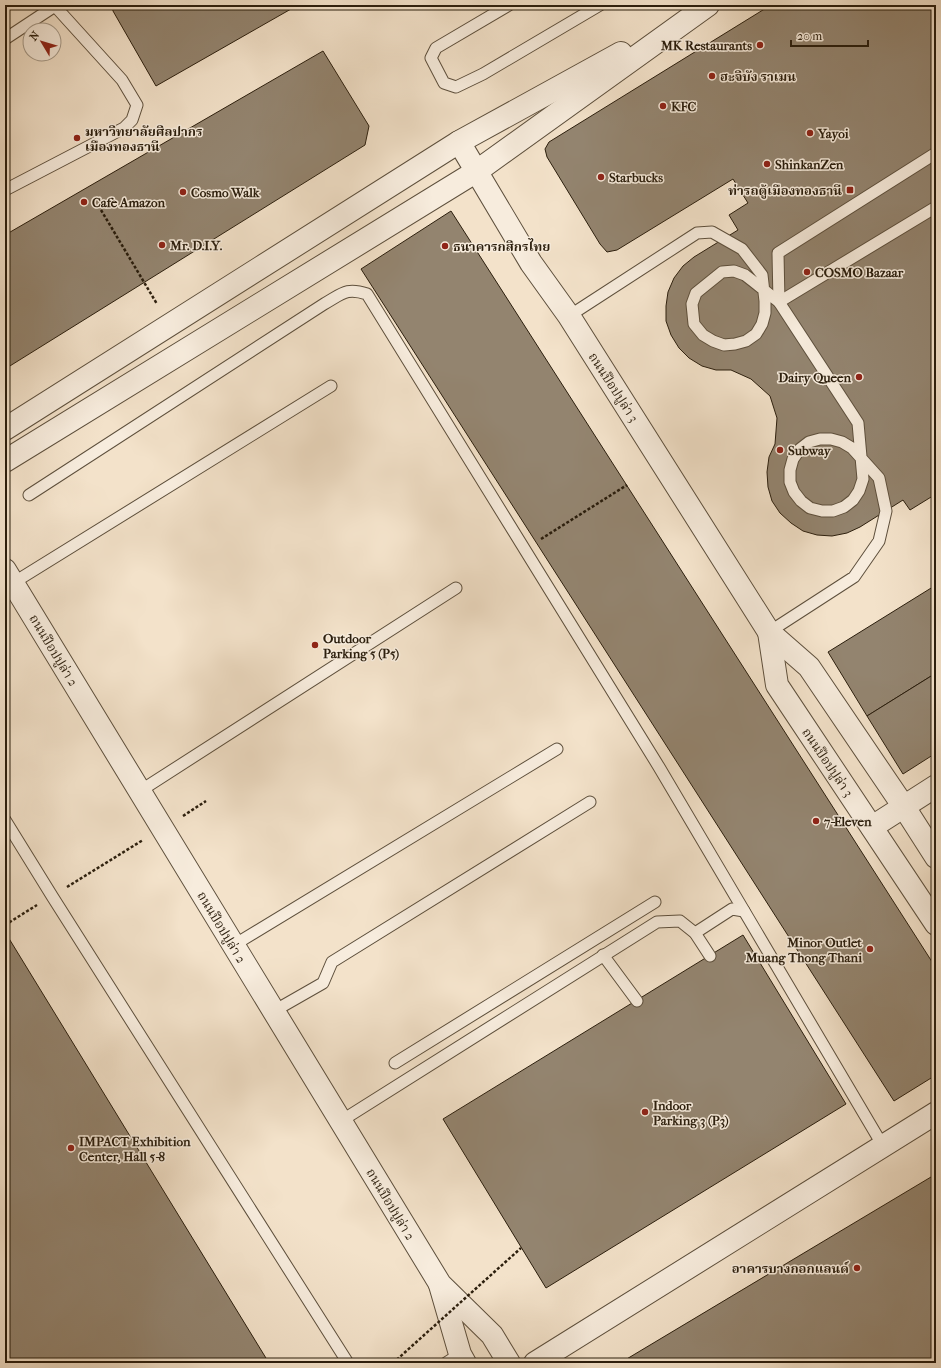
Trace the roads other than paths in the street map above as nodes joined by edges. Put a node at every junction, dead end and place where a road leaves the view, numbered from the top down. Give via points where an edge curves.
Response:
1 (509, 5) edge
2 (600, 5) edge
3 (708, 5) edge
4 (54, 6) edge
5 (5, 39) edge
6 (459, 142) junction
7 (936, 153) edge
8 (477, 171) junction
9 (5, 190) edge
10 (936, 207) edge
11 (779, 302) junction
12 (569, 316) junction
13 (331, 386) dead end
14 (5, 429) edge
15 (5, 461) edge
16 (29, 495) dead end
17 (9, 577) edge
18 (456, 588) dead end
19 (769, 632) junction
20 (556, 749) dead end
21 (936, 786) edge
22 (140, 791) junction
23 (590, 802) dead end
24 (904, 806) junction
25 (5, 820) edge
26 (872, 827) junction
27 (936, 857) edge
28 (655, 902) dead end
29 (744, 911) junction
30 (936, 924) edge
31 (695, 933) junction
32 (234, 945) junction
33 (604, 955) junction
34 (710, 956) dead end
35 (637, 1001) dead end
36 (274, 1011) junction
37 (395, 1063) dead end
38 (936, 1113) edge
39 (341, 1121) junction
40 (883, 1146) junction
41 (440, 1284) junction
42 (457, 1360) edge
43 (348, 1363) edge
44 (509, 1363) edge
45 (535, 1363) edge

1 - 2 lane via 436,48 431,58 444,83 456,87 483,74
3 - 6 street
3 - 8 street
4 - 5 lane
4 - 9 lane via 122,80 137,105 132,120 124,128
6 - 8 street, ถนนป๊อปปูล่า 3
6 - 14 street
7 - 11 lane via 778,253
8 - 12 street, ถนนป๊อปปูล่า 3 via 530,263
8 - 15 street
10 - 11 lane
11 - 12 lane via 764,290 759,286 754,282 745,275 734,271 722,272 696,293 692,304 694,324 703,335 724,345 746,341 756,334 762,324 765,301 764,295 764,288 762,275 742,249 712,232 697,233
11 - 19 lane via 858,423 860,438 860,446 861,453 862,461 863,479 860,490 844,507 833,511 810,508 801,502 794,492 790,482 793,459 809,442 831,438 852,448 856,453 861,458 866,463 879,478 886,510 879,541 854,578
12 - 19 street, ถนนป๊อปปูล่า 3
13 - 17 lane
16 - 29 lane via 324,304 346,291 356,290 367,294 620,702
17 - 22 street, ถนนป๊อปปูล่า 2
18 - 22 lane
19 - 24 street, ถนนป๊อปปูล่า 3 via 810,667
19 - 26 street, ถนนป๊อปปูล่า 3 via 777,685
20 - 32 lane
21 - 24 street
22 - 32 street, ถนนป๊อปปูล่า 2
23 - 36 lane via 332,962 323,983
24 - 26 street
24 - 27 street, ถนนป๊อปปูล่า 3
25 - 43 lane
26 - 30 street, ถนนป๊อปปูล่า 3
28 - 37 lane
29 - 31 lane via 732,909
29 - 40 lane
31 - 33 lane via 680,921 657,922
31 - 34 lane
32 - 36 street, ถนนป๊อปปูล่า 2
33 - 35 lane
33 - 39 lane
36 - 39 street, ถนนป๊อปปูล่า 2
38 - 40 street
39 - 41 street, ถนนป๊อปปูล่า 2
40 - 45 street
41 - 42 street, ถนนป๊อปปูล่า 2
41 - 44 street, ถนนป๊อปปูล่า 2 via 492,1335

